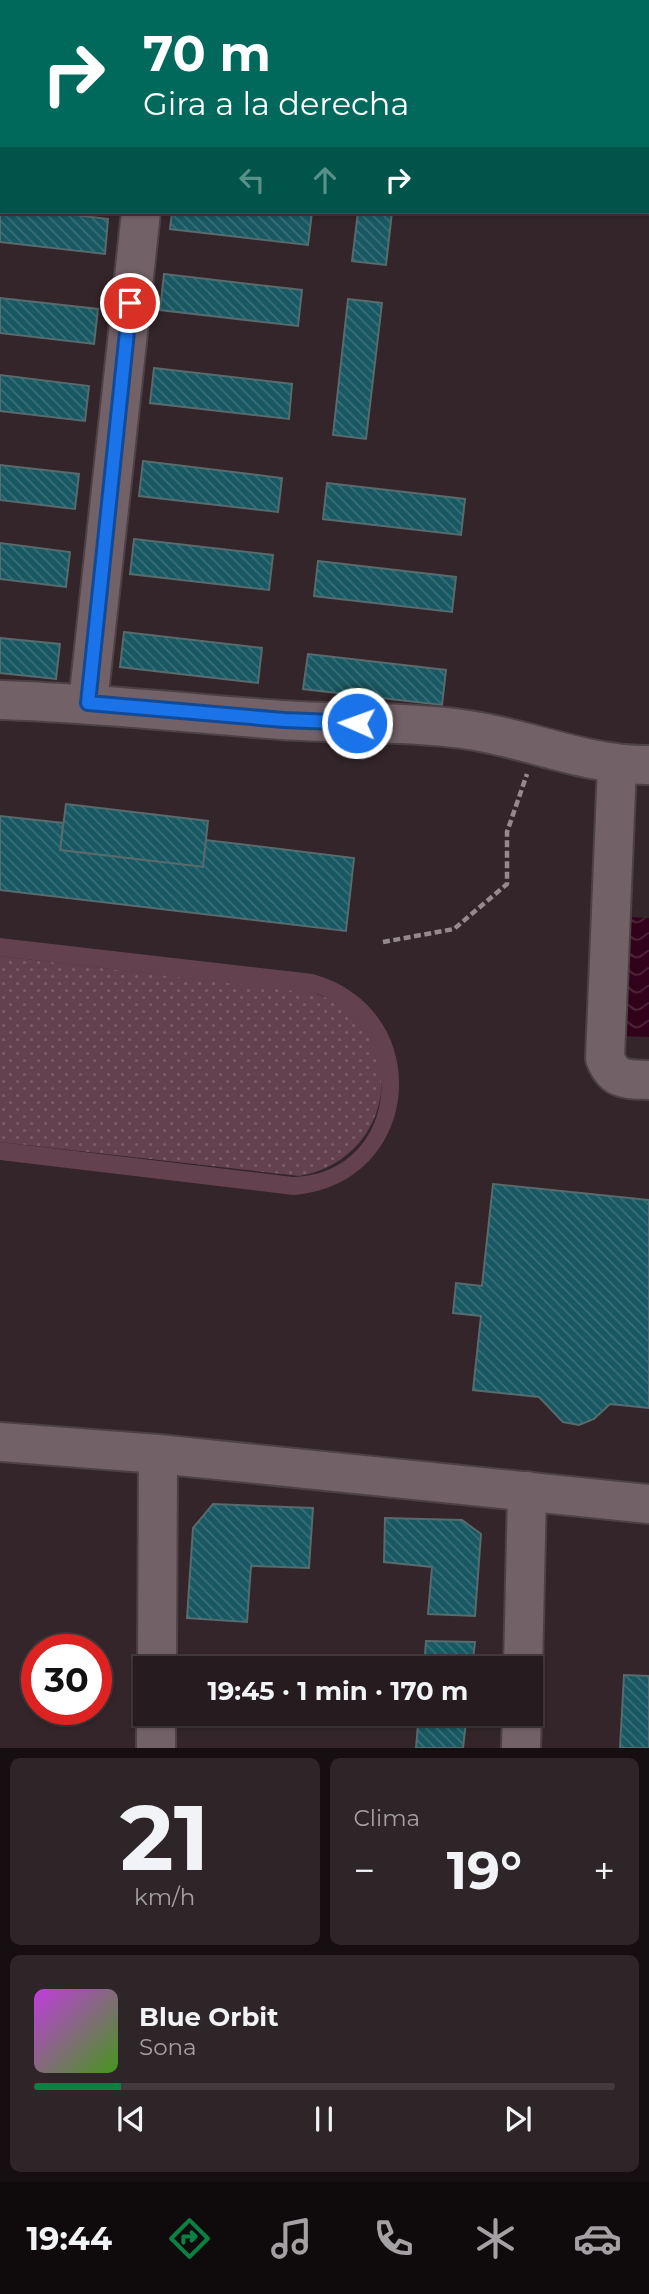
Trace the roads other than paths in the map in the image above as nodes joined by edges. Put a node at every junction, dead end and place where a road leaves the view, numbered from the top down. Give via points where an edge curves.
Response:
1 (141, 214) edge
2 (0, 700) edge
3 (88, 703) junction
4 (633, 765) edge
5 (649, 1080) edge
6 (0, 1442) edge
7 (158, 1454) junction
8 (527, 1492) junction
9 (649, 1504) edge
10 (157, 1656) edge
11 (523, 1656) edge
12 (156, 1726) edge
13 (522, 1726) edge
14 (156, 1748) edge
15 (521, 1748) edge

1 - 3 street
2 - 3 street
3 - 4 street via 284,720 431,725 500,735
4 - 5 street via 605,1058 611,1073 620,1079
6 - 7 street
7 - 8 street
7 - 10 street
8 - 9 street
8 - 11 street
12 - 14 street
13 - 15 street

